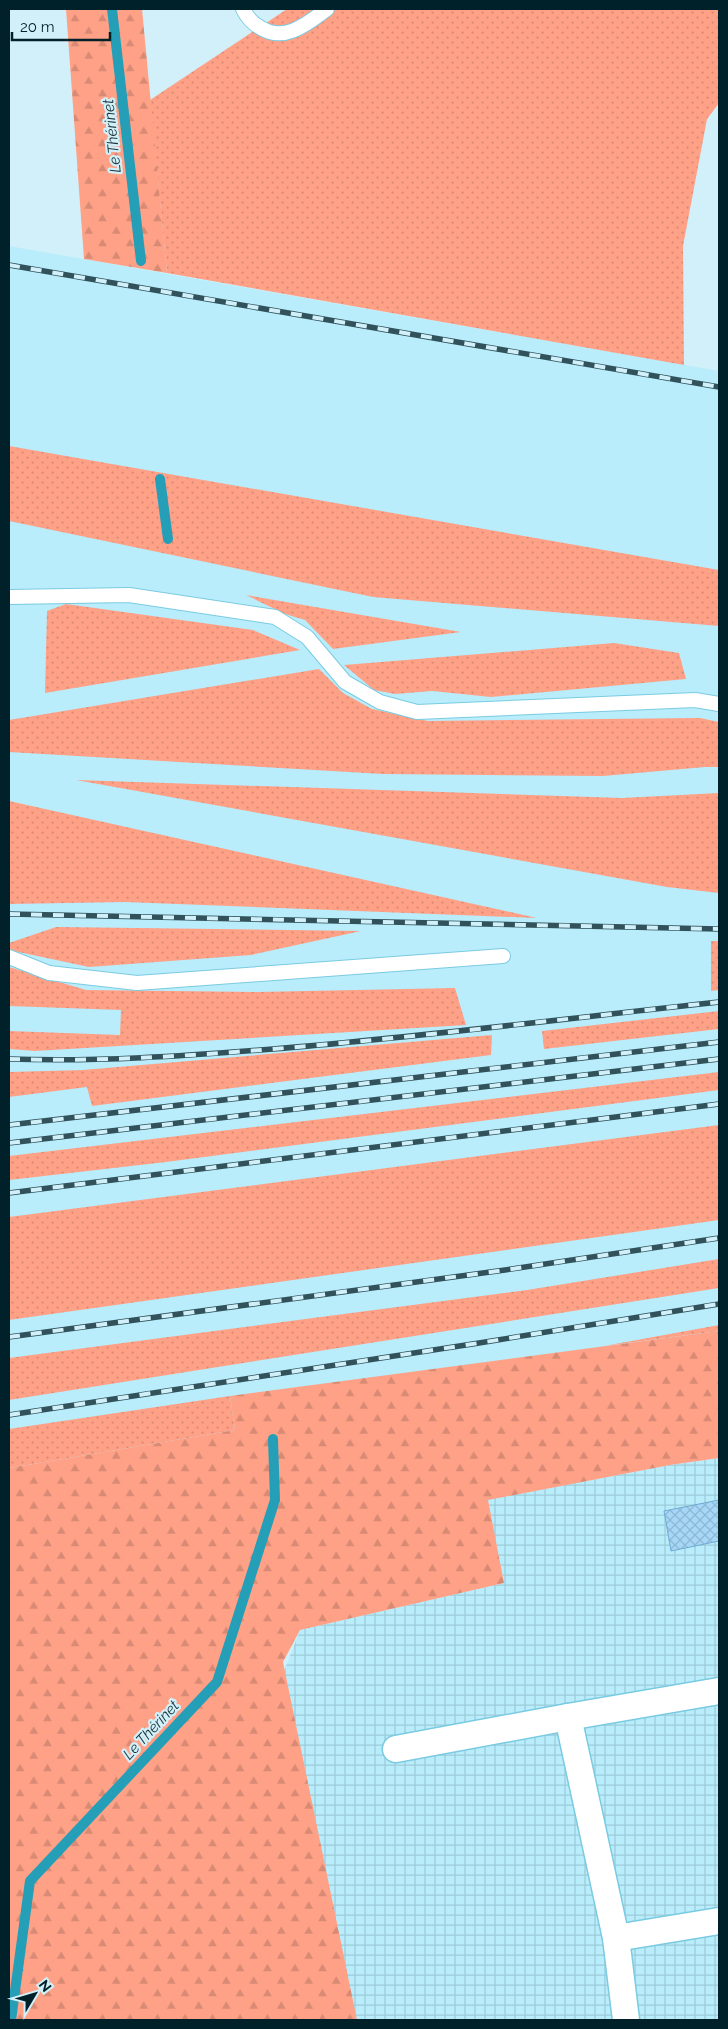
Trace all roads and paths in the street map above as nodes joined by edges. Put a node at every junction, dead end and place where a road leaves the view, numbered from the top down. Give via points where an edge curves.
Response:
1 (243, 9) edge
2 (327, 9) edge
3 (9, 598) edge
4 (719, 704) edge
5 (503, 956) dead end
6 (9, 957) edge
7 (719, 1691) edge
8 (568, 1717) junction
9 (396, 1749) dead end
10 (719, 1921) edge
11 (616, 1938) junction
12 (626, 2020) edge

1 - 2 lane via 253,24 280,35 307,24
3 - 4 lane via 129,595 275,617 308,637 346,682 380,702 416,712 695,700
5 - 6 lane via 137,983 49,973
7 - 8 street
8 - 9 street
8 - 11 street
10 - 11 street
11 - 12 street

